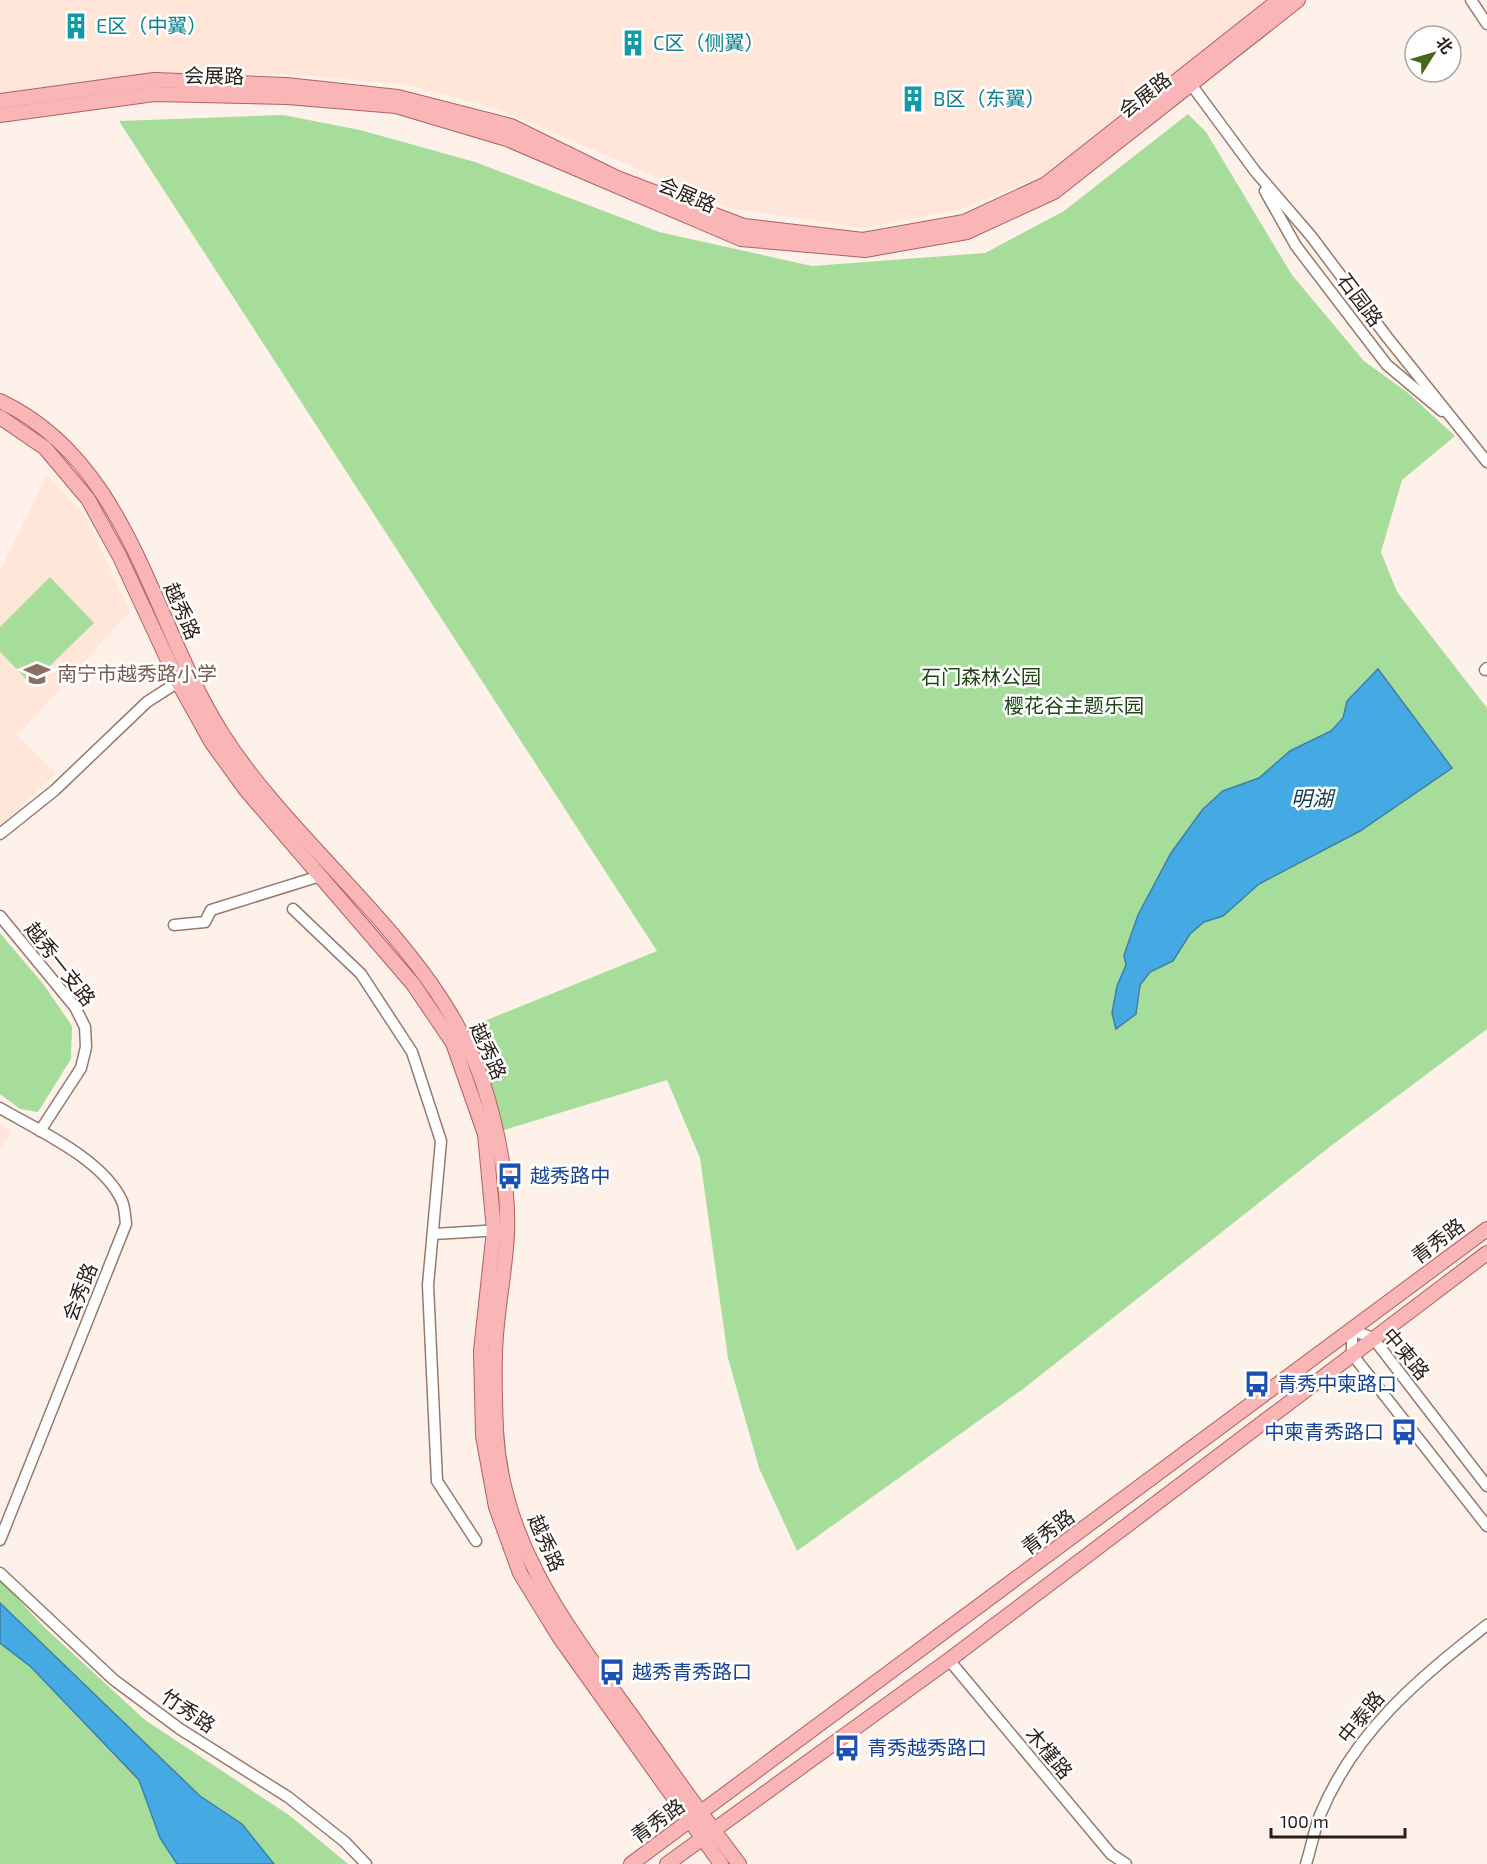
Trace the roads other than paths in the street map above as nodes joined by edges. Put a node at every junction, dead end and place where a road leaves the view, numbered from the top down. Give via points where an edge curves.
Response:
1 (1279, 0) edge
2 (1298, 0) edge
3 (1471, 0) edge
4 (1487, 24) edge
5 (1190, 84) junction
6 (0, 101) edge
7 (0, 115) edge
8 (1255, 171) junction
9 (0, 401) edge
10 (0, 417) edge
11 (1462, 429) junction
12 (1487, 462) edge
13 (183, 678) junction
14 (0, 834) edge
15 (320, 876) junction
16 (293, 909) dead end
17 (0, 916) edge
18 (174, 925) dead end
19 (0, 1108) edge
20 (40, 1131) junction
21 (1487, 1229) edge
22 (500, 1230) junction
23 (434, 1234) junction
24 (1487, 1253) edge
25 (1352, 1330) junction
26 (1373, 1338) junction
27 (1352, 1354) junction
28 (1487, 1486) edge
29 (1487, 1526) edge
30 (0, 1540) edge
31 (476, 1541) dead end
32 (0, 1573) edge
33 (1487, 1625) edge
34 (949, 1660) junction
35 (696, 1818) junction
36 (713, 1830) junction
37 (701, 1839) junction
38 (366, 1864) edge
39 (631, 1864) edge
40 (667, 1864) edge
41 (721, 1864) edge
42 (739, 1864) edge
43 (1126, 1864) edge
44 (1306, 1864) edge

1 - 6 main road, 会展路 via 1046,184 964,222 862,240 744,226 617,178 511,126 398,97 286,85 154,80
2 - 5 main road, 会展路
3 - 4 street
5 - 7 main road, 会展路 via 1054,192 967,232 865,250 741,238 507,139 396,106 287,97 154,94
5 - 8 street, 石园路
8 - 11 street, 石园路 via 1311,236
8 - 11 street, 石园路 via 1296,246 1387,365
9 - 13 main road, 越秀路 via 53,434 100,487 132,547
10 - 13 main road, 越秀路 via 45,448 88,499
11 - 12 street, 石园路
13 - 14 street via 147,702 55,790
13 - 15 main road, 越秀路 via 212,742 246,790
13 - 22 main road, 越秀路 via 258,784 429,982 464,1038 498,1131
15 - 18 street via 211,910 205,922
15 - 22 main road, 越秀路 via 413,984 453,1043 485,1134
16 - 23 street via 361,974 412,1052 441,1141
17 - 20 street, 越秀一支路 via 75,1007 85,1027 81,1068
19 - 20 street, 会秀路
20 - 30 street, 会秀路 via 76,1152 107,1180 123,1202 126,1224
21 - 25 main road, 青秀路
22 - 23 street
22 - 35 main road, 越秀路 via 495,1352 497,1436 508,1505 532,1569
23 - 31 street via 428,1285 437,1481
24 - 26 main road, 青秀路
25 - 26 street, 中柬路
25 - 27 street, 中柬路
25 - 35 main road, 青秀路
26 - 27 main road, 青秀路
26 - 28 street, 中柬路
27 - 29 street
27 - 34 main road, 青秀路
32 - 38 street, 竹秀路 via 114,1680 180,1729 288,1797 345,1842
33 - 44 street, 中泰路 via 1424,1674 1380,1718 1346,1764 1319,1816
34 - 36 main road, 青秀路
34 - 43 street, 木槿路 via 1111,1854
35 - 36 main road
35 - 37 main road
35 - 39 main road, 青秀路
36 - 37 main road, 青秀路
36 - 42 main road
37 - 40 main road, 青秀路
37 - 41 main road

